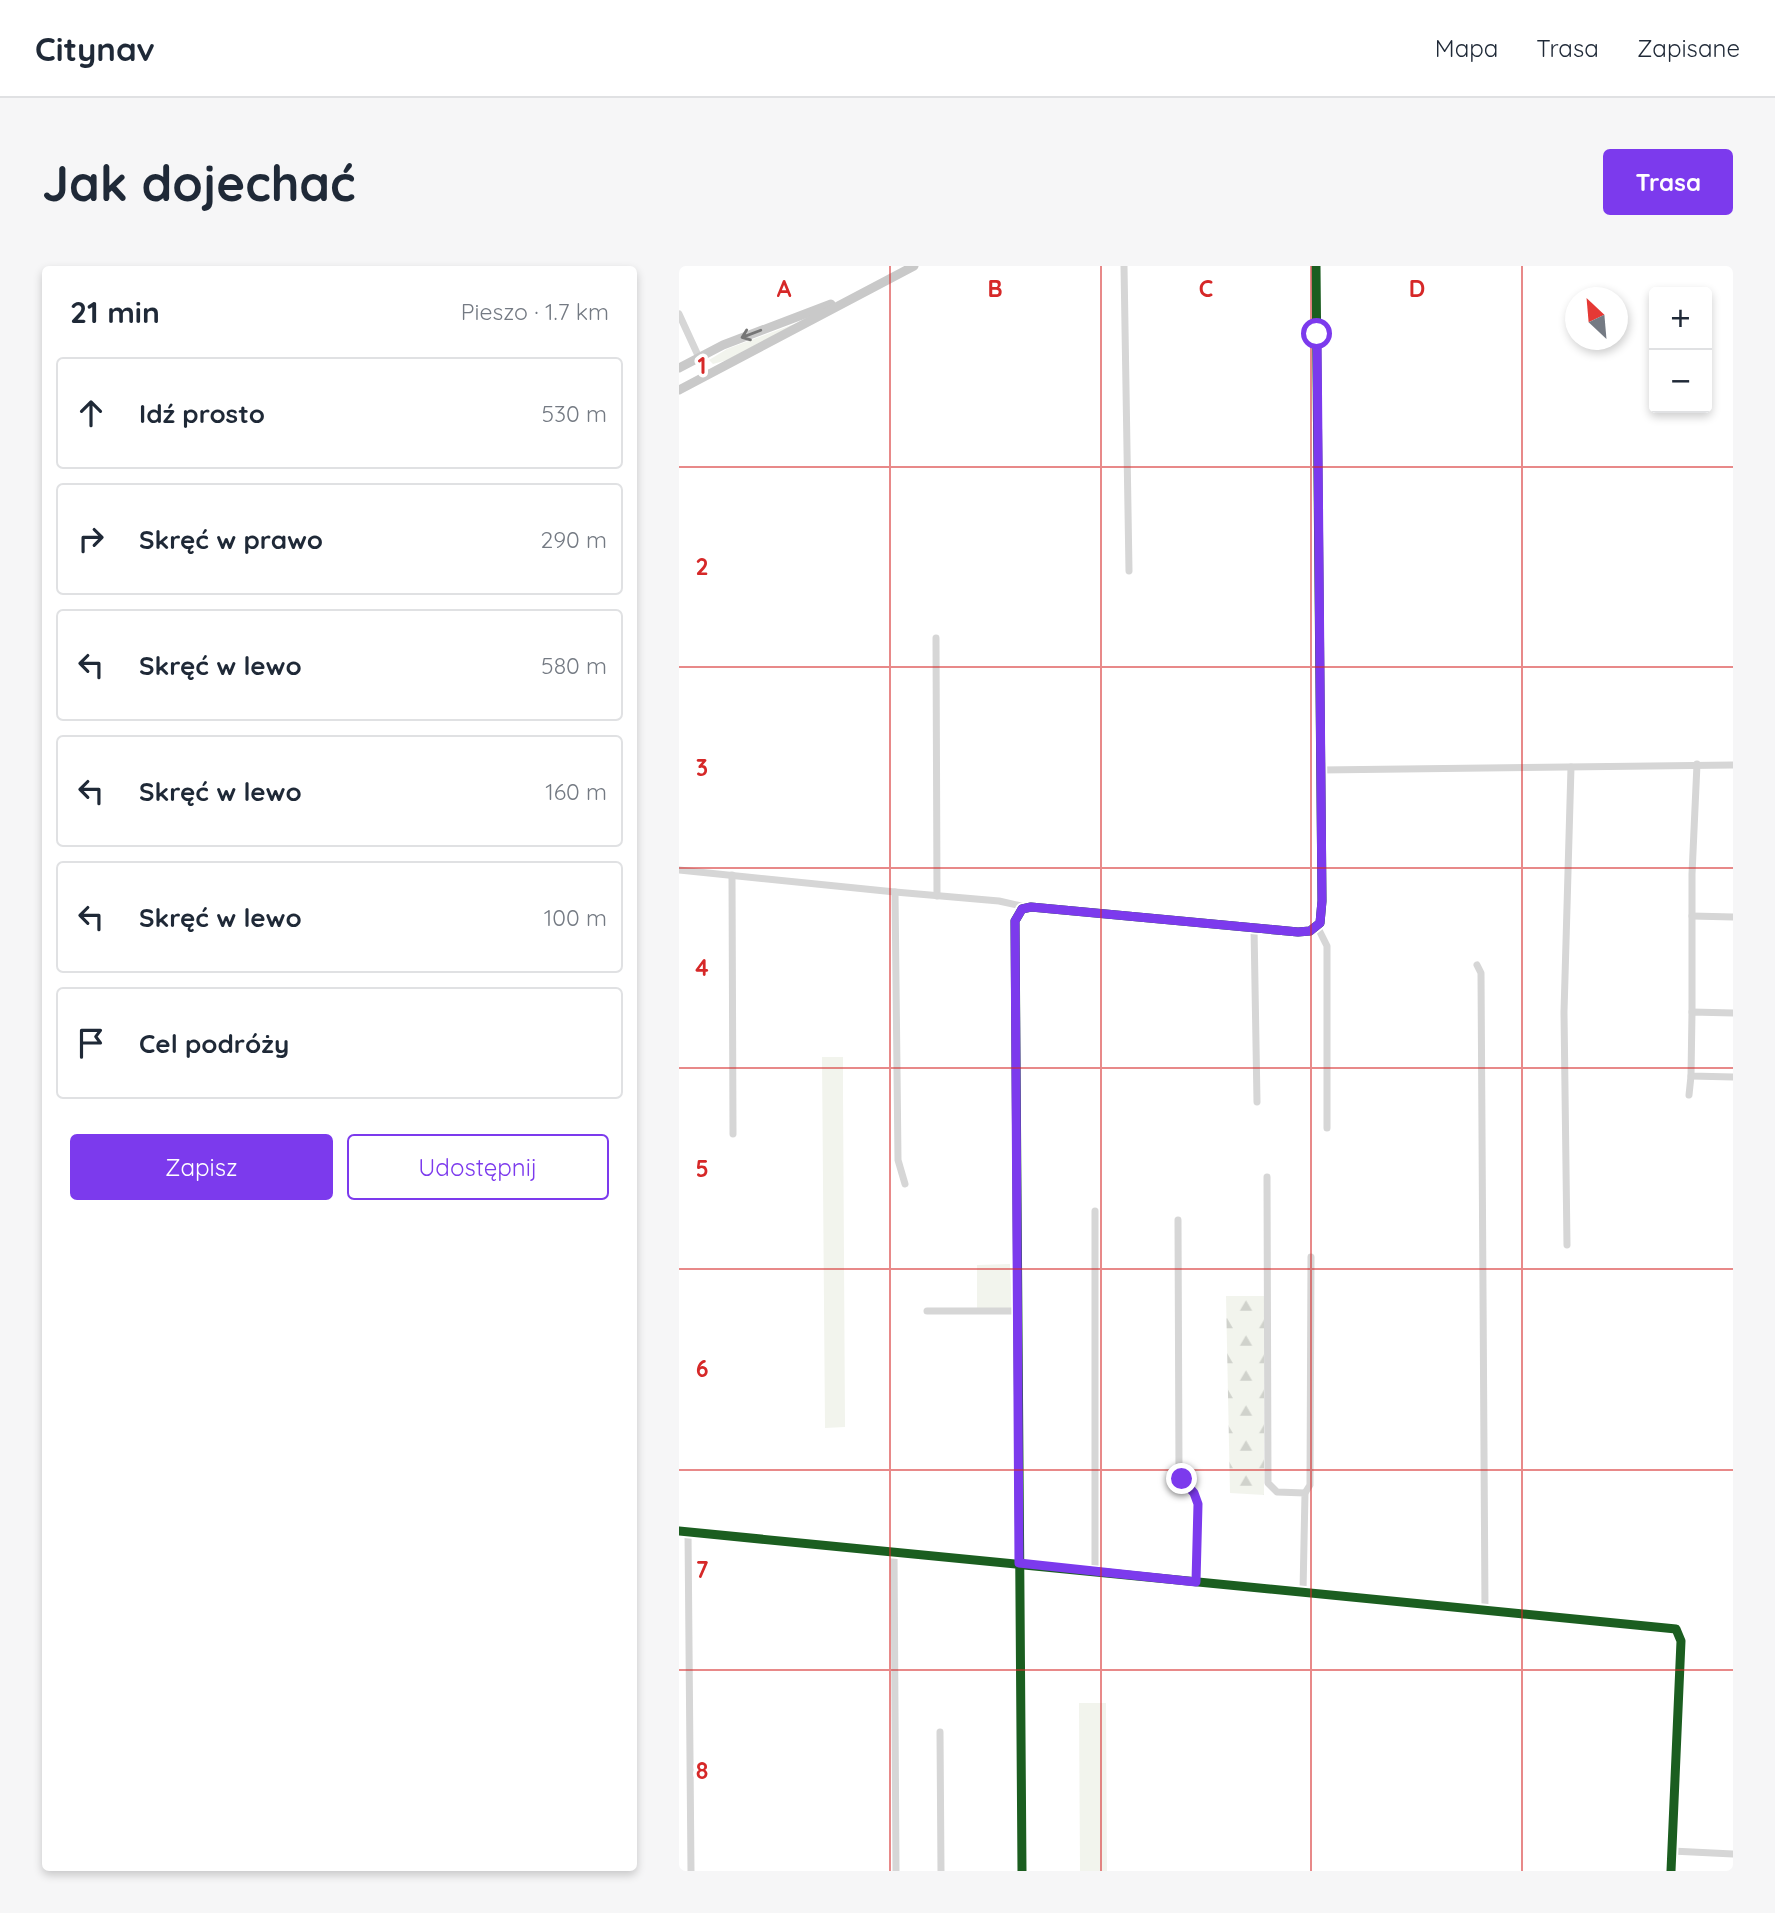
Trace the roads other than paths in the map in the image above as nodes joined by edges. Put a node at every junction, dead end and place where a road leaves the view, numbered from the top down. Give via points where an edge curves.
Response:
1 (914, 266) edge
2 (1124, 266) edge
3 (1316, 266) edge
4 (866, 291) junction
5 (679, 314) edge
6 (702, 356) junction
7 (679, 368) edge
8 (711, 373) junction
9 (679, 390) edge
10 (1129, 571) dead end
11 (936, 638) dead end
12 (1697, 764) junction
13 (1733, 765) edge
14 (1571, 766) junction
15 (1321, 770) junction
16 (679, 870) edge
17 (732, 875) junction
18 (895, 892) junction
19 (937, 896) junction
20 (1027, 907) junction
21 (1692, 916) junction
22 (1733, 917) edge
23 (1317, 926) junction
24 (1254, 927) junction
25 (1477, 965) dead end
26 (1692, 1012) junction
27 (1733, 1013) edge
28 (1691, 1076) junction
29 (1733, 1077) edge
30 (1689, 1095) dead end
31 (1257, 1102) dead end
32 (1327, 1128) dead end
33 (733, 1134) dead end
34 (1267, 1177) dead end
35 (905, 1184) dead end
36 (1094, 1211) dead end
37 (1178, 1220) dead end
38 (1567, 1245) dead end
39 (1311, 1256) dead end
40 (927, 1311) dead end
41 (1017, 1311) junction
42 (1305, 1493) junction
43 (679, 1531) edge
44 (688, 1532) junction
45 (894, 1551) junction
46 (1019, 1563) junction
47 (1095, 1571) junction
48 (1196, 1582) junction
49 (1303, 1592) junction
50 (679, 1599) edge
51 (689, 1599) junction
52 (1485, 1610) junction
53 (940, 1732) dead end
54 (1672, 1851) junction
55 (1733, 1854) edge
56 (691, 1871) edge
57 (896, 1871) edge
58 (941, 1871) edge
59 (1022, 1871) edge
60 (1671, 1871) edge

1 - 4 main road
2 - 10 street
3 - 15 street
4 -> 6 main road
4 - 8 main road
5 - 6 street
6 - 7 main road
6 - 8 street
8 - 9 main road
11 - 19 street
12 - 13 street
12 - 14 street
12 - 21 street
14 - 15 street
14 - 38 street via 1564,1012
15 - 23 street via 1322,914
16 - 17 street
17 - 18 street
17 - 33 street
18 - 19 street
18 - 35 street via 898,1160
19 - 20 street
20 - 24 street
20 - 41 street via 1014,927
21 - 22 street
21 - 26 street
23 - 24 street via 1304,932
23 - 32 street via 1327,946
24 - 31 street
25 - 52 street via 1482,987
26 - 27 street
26 - 28 street
28 - 29 street
28 - 30 street
34 - 42 street via 1268,1483 1277,1492
36 - 47 street
37 - 48 street via 1179,1471 1197,1500
39 - 42 street via 1310,1485
40 - 41 street
41 - 46 street
42 - 49 street
43 - 44 street
44 - 45 street
44 - 51 street
45 - 46 street
45 - 57 street
46 - 47 street
46 - 59 street
47 - 48 street
48 - 49 street
49 - 52 street
50 - 51 street
51 - 56 street
52 - 54 street via 1679,1632
53 - 58 street
54 - 55 street
54 - 60 street

